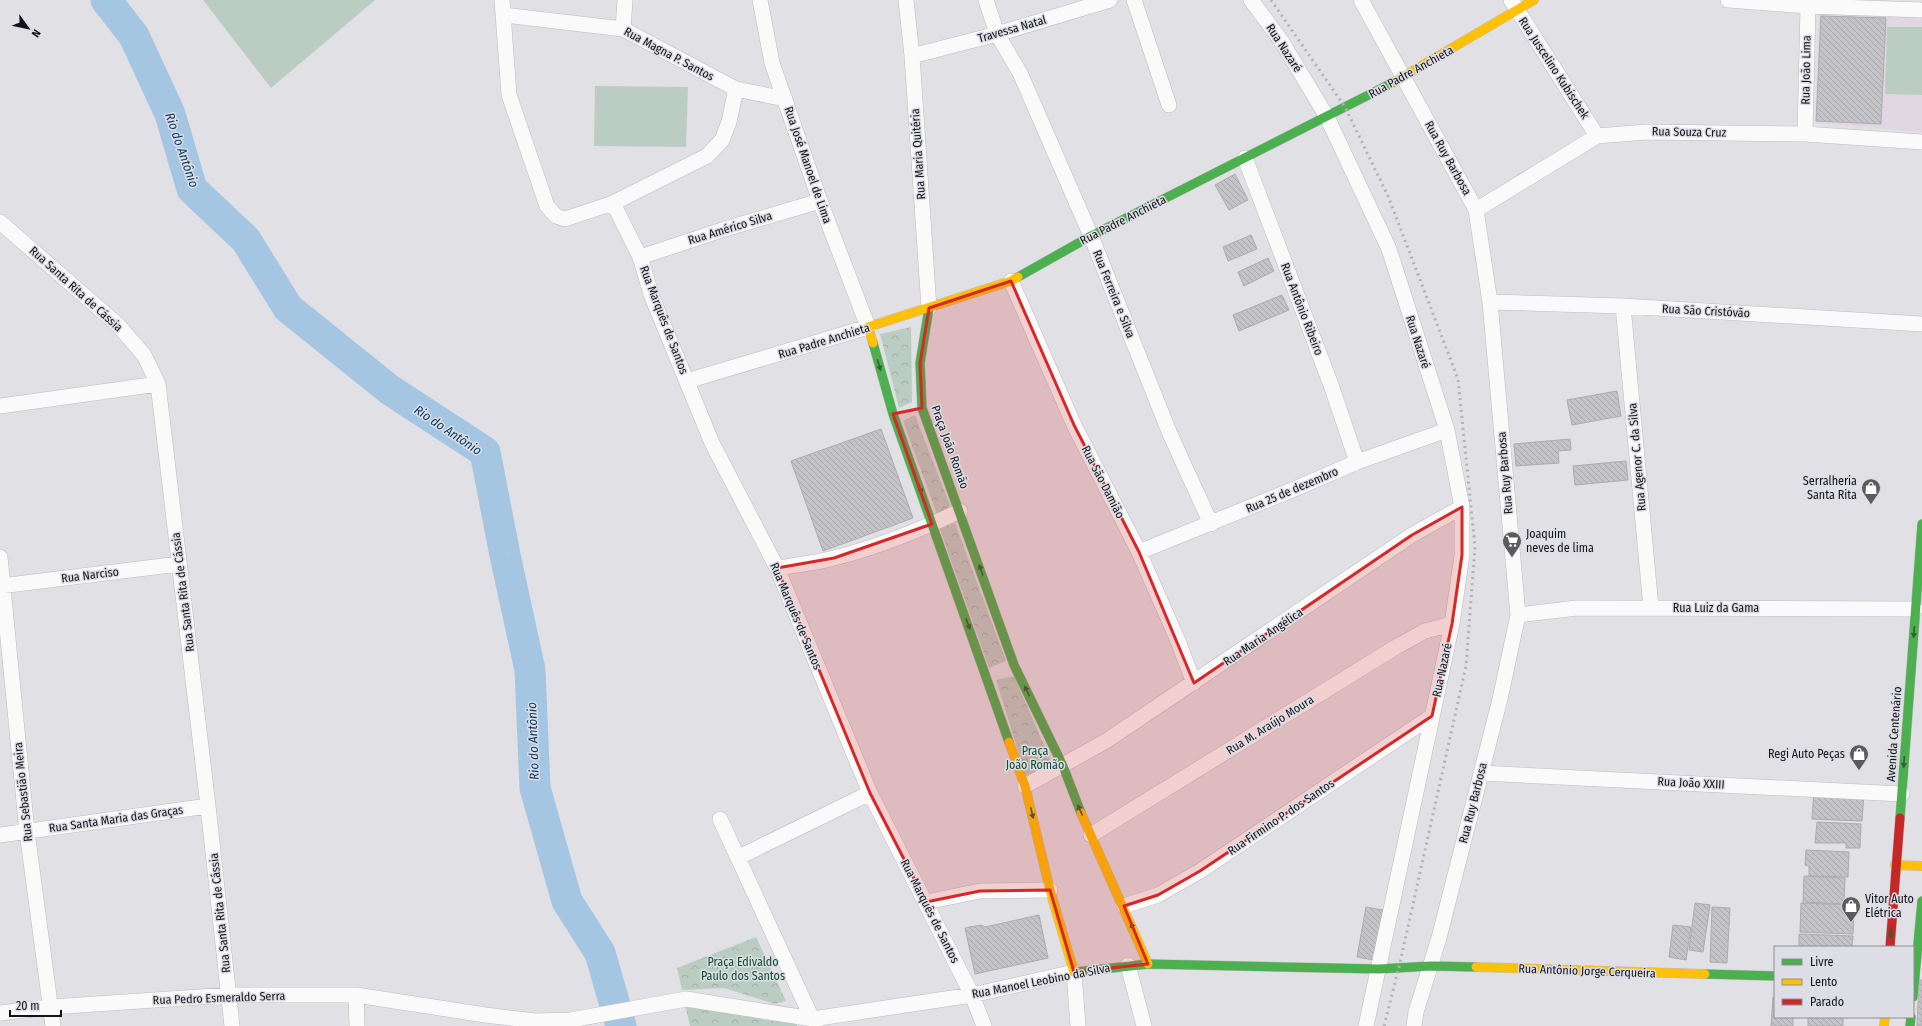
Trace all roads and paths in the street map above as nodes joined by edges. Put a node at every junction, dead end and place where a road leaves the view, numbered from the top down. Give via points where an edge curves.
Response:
1 (502, 0) edge
2 (624, 0) edge
3 (760, 0) edge
4 (906, 0) edge
5 (986, 0) edge
6 (1110, 0) edge
7 (1134, 0) edge
8 (1251, 0) edge
9 (1361, 0) edge
10 (1534, 0) edge
11 (1728, 0) edge
12 (1514, 6) edge
13 (1808, 6) junction
14 (1922, 10) edge
15 (504, 15) junction
16 (623, 29) junction
17 (997, 34) junction
18 (912, 56) junction
19 (1403, 78) junction
20 (736, 89) junction
21 (785, 99) junction
22 (1169, 105) dead end
23 (1327, 117) junction
24 (1805, 134) junction
25 (1597, 136) junction
26 (1922, 142) edge
27 (1245, 158) junction
28 (820, 201) junction
29 (613, 203) junction
30 (1476, 210) junction
31 (0, 222) edge
32 (1091, 236) junction
33 (640, 257) junction
34 (1012, 281) junction
35 (1490, 302) junction
36 (1623, 306) junction
37 (929, 308) junction
38 (1922, 324) edge
39 (868, 328) junction
40 (687, 381) junction
41 (158, 384) junction
42 (0, 406) edge
43 (1447, 430) junction
44 (1357, 462) junction
45 (1462, 507) junction
46 (960, 511) junction
47 (932, 524) junction
48 (1211, 524) junction
49 (1922, 524) edge
50 (1139, 552) junction
51 (0, 556) edge
52 (180, 564) junction
53 (777, 568) junction
54 (2, 585) edge
55 (1651, 608) junction
56 (1915, 609) junction
57 (1518, 615) junction
58 (1452, 624) junction
59 (1194, 683) junction
60 (1432, 716) junction
61 (1062, 766) junction
62 (1481, 773) junction
63 (1025, 786) junction
64 (870, 793) junction
65 (1902, 794) junction
66 (208, 806) junction
67 (720, 819) dead end
68 (27, 832) junction
69 (0, 835) edge
70 (1091, 835) junction
71 (739, 856) junction
72 (1895, 864) junction
73 (1922, 866) edge
74 (1050, 890) junction
75 (1922, 901) edge
76 (926, 902) junction
77 (1124, 906) junction
78 (1890, 946) edge
79 (1148, 964) junction
80 (1128, 965) junction
81 (1431, 966) junction
82 (1399, 967) joint
83 (1379, 968) junction
84 (1074, 972) junction
85 (1919, 975) edge
86 (1774, 976) edge
87 (1914, 993) edge
88 (229, 995) junction
89 (356, 995) junction
90 (972, 995) junction
91 (415, 1003) joint
92 (50, 1006) junction
93 (0, 1013) edge
94 (814, 1022) edge
95 (53, 1026) edge
96 (232, 1026) edge
97 (357, 1026) edge
98 (984, 1026) edge
99 (1078, 1026) edge
100 (1144, 1026) edge
101 (1366, 1026) edge
102 (1414, 1026) edge

1 - 15 street
2 - 16 street
3 - 21 street, Rua José Manoel de Lima via 772,63
4 - 18 street, Rua Maria Quitéria
5 - 17 street, Rua Ferreira e Silva
6 - 17 street, Travessa Natal
7 - 22 street
8 - 23 street, Rua Nazaré via 1282,42
9 - 19 street, Rua Ruy Barbosa
10 - 12 street, Rua Padre Anchieta
11 - 13 street
12 - 19 street, Rua Padre Anchieta
12 - 25 street, Rua Juscelino Kubischek
13 - 14 street
13 - 24 street, Rua João Lima
15 - 16 street, Rua Magna P. Santos
15 - 29 street via 509,95 547,206 556,216 565,218
16 - 20 street, Rua Magna P. Santos
17 - 18 street, Travessa Natal
17 - 32 street, Rua Ferreira e Silva via 1020,73
18 - 37 street, Rua Maria Quitéria
19 - 23 street, Rua Padre Anchieta
19 - 30 street, Rua Ruy Barbosa
20 - 21 street, Rua Magna P. Santos
20 - 29 street via 722,140 707,156
21 - 28 street, Rua José Manoel de Lima
23 - 27 street, Rua Padre Anchieta
23 - 43 street, Rua Nazaré via 1389,249
24 - 25 street, Rua Souza Cruz via 1647,132
24 - 26 street, Rua Souza Cruz
25 - 30 street, Rua Souza Cruz
27 - 32 street, Rua Padre Anchieta
27 - 44 street, Rua Antônio Ribeiro via 1331,385
28 - 33 street, Rua Américo Silva
28 - 39 street, Rua José Manoel de Lima
29 - 33 street, Rua Marquês de Santos
30 - 35 street, Rua Ruy Barbosa
31 - 41 street, Rua Santa Rita de Cássia via 118,325 144,355
32 - 34 street, Rua Padre Anchieta
32 - 48 street, Rua Ferreira e Silva via 1170,434
33 - 40 street, Rua Marquês de Santos via 652,297
34 - 37 street, Rua Padre Anchieta
34 - 50 street, Rua São Damião via 1074,426
35 - 36 street, Rua São Cristóvão
35 - 57 street, Rua Ruy Barbosa
36 - 38 street, Rua São Cristóvão
36 - 55 street, Rua Agenor C. da Silva
37 - 39 street, Rua Padre Anchieta
37 - 46 street, Praça João Romão via 920,363 919,409
39 - 40 street, Rua Padre Anchieta
39 -> 47 street
40 - 53 street, Rua Marquês de Santos via 712,443
41 - 42 street
41 - 52 street, Rua Santa Rita de Cássia
43 - 44 street, Rua 25 de dezembro
43 - 45 street, Rua Nazaré
44 - 48 street, Rua 25 de dezembro
45 - 58 street, Rua Nazaré via 1462,555
45 - 59 street, Rua Maria Angélica via 1412,535
46 - 47 street
61 -> 46 street, Praça João Romão via 1011,666
47 - 53 street via 872,547 834,558
47 -> 63 street via 990,672
48 - 50 street, Rua 25 de dezembro
49 - 56 street, Avenida Centenário
50 - 59 street, Rua São Damião
51 - 54 street, Rua Sebastião Meira
52 - 54 street, Rua Narciso
52 - 66 street, Rua Santa Rita de Cássia
53 - 64 street, Rua Marquês de Santos
54 - 68 street, Rua Sebastião Meira
55 - 56 street, Rua Luiz da Gama
55 - 57 street, Rua Luiz da Gama via 1577,608
56 -> 65 street, Avenida Centenário
57 - 62 street, Rua Ruy Barbosa
58 - 60 street, Rua Nazaré
58 - 70 street, Rua M. Araújo Moura via 1425,631 1396,647
59 - 61 street, Rua Maria Angélica via 1106,741
60 - 77 street, Rua Firmino P. dos Santos via 1200,871 1158,895
60 - 83 street, Rua Nazaré
61 - 63 street, Rua Maria Angélica
70 -> 61 street, Praça João Romão
62 - 65 street, Rua João XXIII
62 - 81 street, Rua Ruy Barbosa
63 -> 74 street
64 - 71 street
64 - 76 street, Rua Marquês de Santos
65 - 72 street, Avenida Centenário
66 - 68 street, Rua Santa Maria das Graças
66 - 88 street, Rua Santa Rita de Cássia
67 - 71 street
68 - 69 street, Rua Santa Maria das Graças
68 - 92 street, Rua Sebastião Meira
70 - 77 street, Praça João Romão
71 - 94 street
72 - 73 street
72 -> 78 street, Avenida Centenário
74 - 76 street via 980,891
74 - 84 street
75 - 85 street
76 - 90 street, Rua Marquês de Santos
79 -> 77 street, Praça João Romão
79 - 80 street, Rua Manoel Leobino da Silva
79 - 83 street, Rua Manoel Leobino da Silva
80 - 84 street, Rua Manoel Leobino da Silva
80 - 100 street
81 - 82 street, Rua Antônio Jorge Cerqueira
81 - 86 street, Rua Antônio Jorge Cerqueira
81 - 102 street, Rua Ruy Barbosa
82 - 83 street, Rua Manoel Leobino da Silva
83 - 101 street, Rua Nazaré
84 - 90 street, Rua Manoel Leobino da Silva
84 - 99 street
85 - 87 street
88 - 89 street, Rua Pedro Esmeraldo Serra
88 - 92 street, Rua Pedro Esmeraldo Serra
88 - 96 street, Rua Santa Rita de Cássia
89 - 91 street, Rua Pedro Esmeraldo Serra
89 - 97 street
90 - 94 street, Rua Manoel Leobino da Silva
90 - 98 street, Rua Marquês de Santos
91 - 94 street, Rua Manoel Leobino da Silva via 535,1021 571,1020 686,999
92 - 93 street, Rua Pedro Esmeraldo Serra
92 - 95 street, Rua Sebastião Meira

